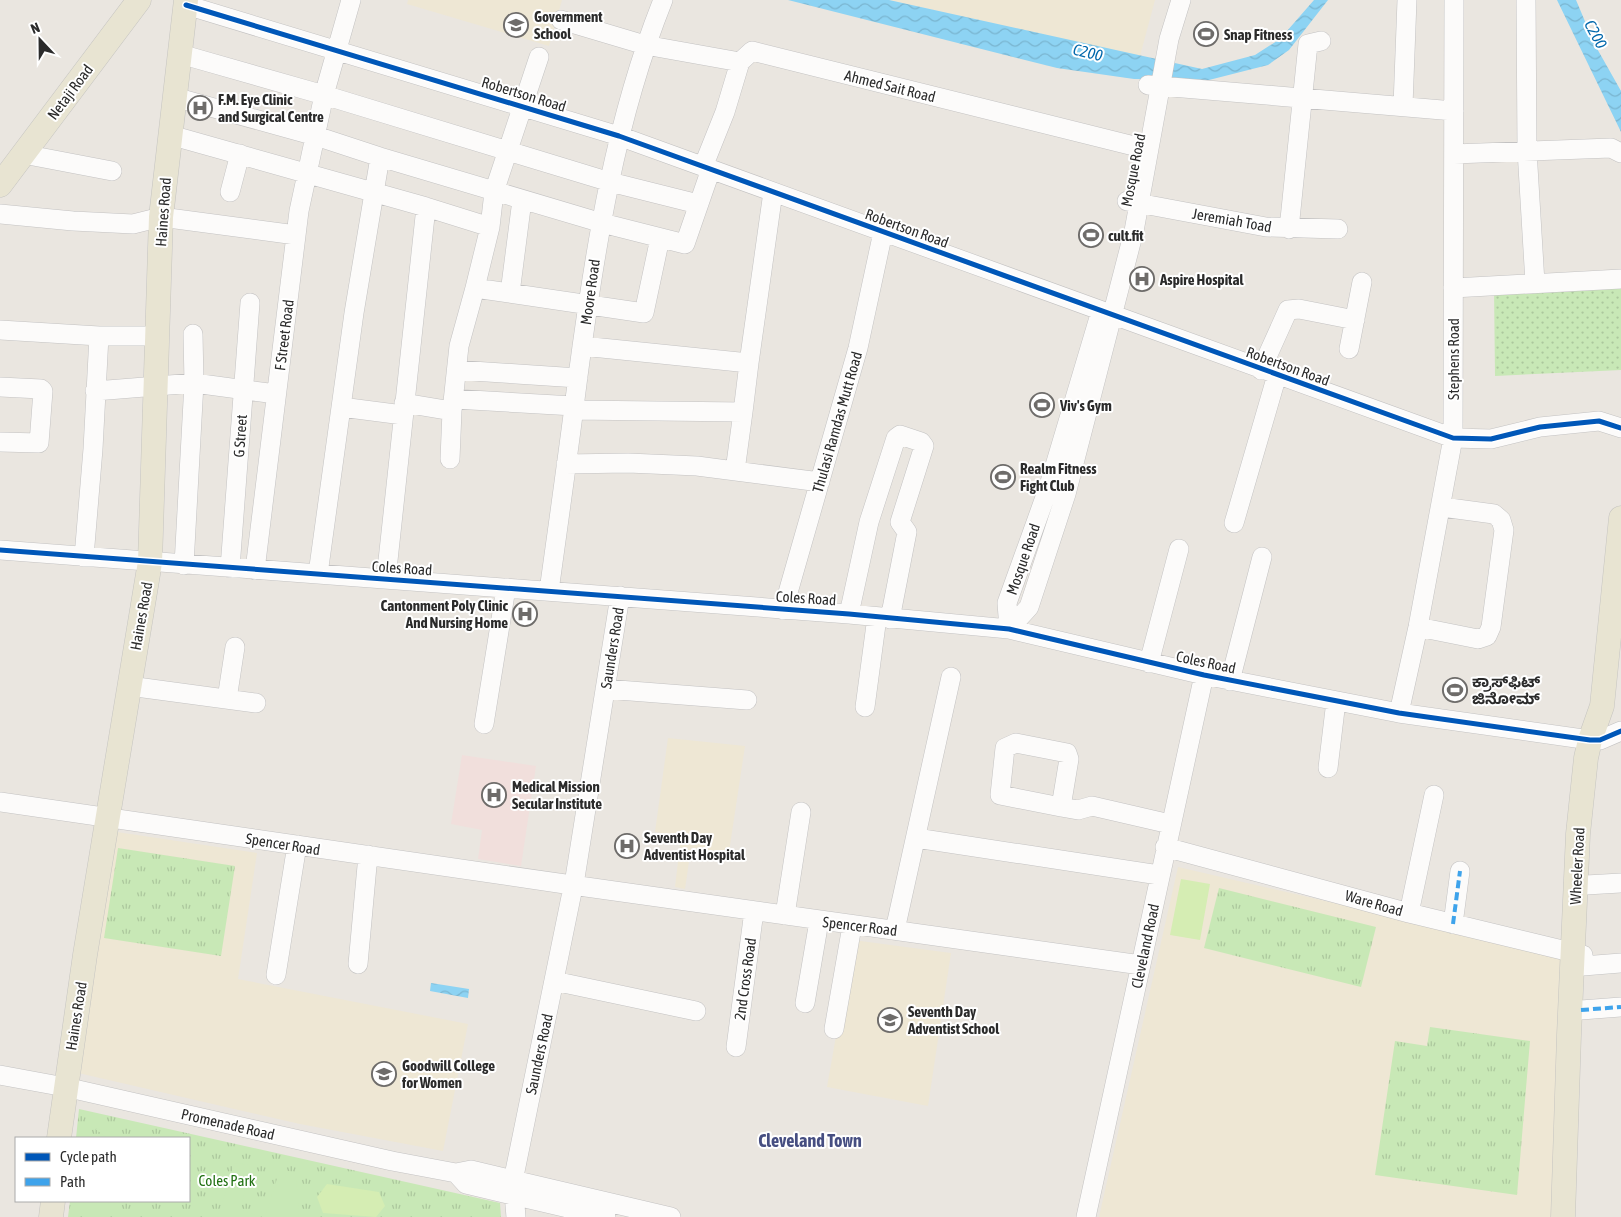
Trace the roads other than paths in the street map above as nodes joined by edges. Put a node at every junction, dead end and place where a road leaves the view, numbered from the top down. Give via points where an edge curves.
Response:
1 (139, 0) edge
2 (351, 0) edge
3 (663, 0) edge
4 (1168, 0) edge
5 (1181, 0) edge
6 (1407, 0) edge
7 (1454, 0) edge
8 (1526, 0) edge
9 (183, 2) edge
10 (561, 20) dead end
11 (1321, 41) dead end
12 (645, 45) junction
13 (337, 51) junction
14 (180, 54) junction
15 (539, 57) dead end
16 (740, 62) junction
17 (1156, 78) junction
18 (324, 95) junction
19 (174, 97) junction
20 (1303, 98) junction
21 (1403, 106) junction
22 (522, 107) junction
23 (1454, 110) junction
24 (170, 135) junction
25 (316, 136) junction
26 (619, 136) junction
27 (1138, 147) junction
28 (508, 150) junction
29 (1527, 150) junction
30 (1621, 153) edge
31 (23, 154) junction
32 (240, 154) junction
33 (1454, 154) junction
34 (380, 157) junction
35 (707, 168) junction
36 (112, 171) dead end
37 (308, 173) junction
38 (610, 182) junction
39 (0, 185) edge
40 (375, 191) junction
41 (230, 192) dead end
42 (494, 192) junction
43 (773, 192) junction
44 (522, 200) junction
45 (1133, 202) junction
46 (698, 204) junction
47 (426, 208) junction
48 (0, 214) edge
49 (161, 217) junction
50 (602, 223) junction
51 (490, 227) junction
52 (1289, 229) junction
53 (1338, 229) dead end
54 (883, 232) junction
55 (296, 235) junction
56 (660, 238) junction
57 (1621, 279) edge
58 (1362, 282) dead end
59 (1535, 283) junction
60 (475, 288) junction
61 (1453, 288) junction
62 (510, 293) junction
63 (250, 303) dead end
64 (588, 305) junction
65 (1107, 314) junction
66 (1355, 320) junction
67 (0, 330) edge
68 (193, 334) dead end
69 (99, 336) junction
70 (158, 336) junction
71 (582, 346) junction
72 (1349, 349) dead end
73 (749, 363) junction
74 (457, 370) junction
75 (1269, 372) junction
76 (578, 378) junction
77 (194, 383) junction
78 (156, 385) junction
79 (0, 388) edge
80 (244, 388) junction
81 (95, 391) junction
82 (276, 394) junction
83 (453, 405) junction
84 (341, 407) junction
85 (574, 408) junction
86 (404, 409) junction
87 (743, 412) junction
88 (1621, 428) edge
89 (1453, 438) junction
90 (0, 442) edge
91 (450, 459) dead end
92 (566, 464) junction
93 (735, 471) junction
94 (820, 482) junction
95 (1442, 507) junction
96 (1621, 518) edge
97 (1234, 522) dead end
98 (1179, 549) dead end
99 (0, 550) edge
100 (84, 557) junction
101 (1262, 557) dead end
102 (150, 562) junction
103 (1618, 564) edge
104 (184, 565) junction
105 (230, 568) junction
106 (255, 570) junction
107 (318, 574) junction
108 (386, 579) junction
109 (506, 588) junction
110 (549, 591) junction
111 (620, 596) junction
112 (783, 610) junction
113 (849, 614) junction
114 (884, 618) junction
115 (1618, 619) edge
116 (1418, 627) junction
117 (1009, 629) junction
118 (235, 647) dead end
119 (1149, 663) junction
120 (1204, 676) junction
121 (951, 677) dead end
122 (1230, 680) junction
123 (129, 686) junction
124 (605, 689) junction
125 (228, 699) junction
126 (747, 700) dead end
127 (1336, 701) junction
128 (256, 703) dead end
129 (865, 707) dead end
130 (1398, 713) junction
131 (484, 724) dead end
132 (1604, 737) edge
133 (1328, 768) dead end
134 (1434, 795) dead end
135 (0, 802) edge
136 (1069, 809) dead end
137 (801, 812) dead end
138 (107, 818) junction
139 (1168, 834) junction
140 (916, 838) junction
141 (297, 845) junction
142 (368, 855) junction
143 (1460, 871) dead end
144 (1159, 875) junction
145 (1621, 883) edge
146 (1586, 884) junction
147 (573, 885) junction
148 (754, 911) junction
149 (1409, 913) junction
150 (785, 915) junction
151 (819, 920) junction
152 (1453, 924) junction
153 (852, 926) junction
154 (895, 930) junction
155 (1621, 963) edge
156 (358, 964) dead end
157 (1141, 965) junction
158 (276, 975) dead end
159 (1579, 976) junction
160 (554, 981) junction
161 (805, 1003) dead end
162 (1621, 1007) edge
163 (696, 1011) dead end
164 (834, 1029) dead end
165 (736, 1047) dead end
166 (0, 1075) edge
167 (65, 1087) junction
168 (59, 1137) edge
169 (514, 1188) junction
170 (52, 1202) edge
171 (51, 1217) edge
172 (516, 1217) edge
173 (606, 1217) edge
174 (671, 1217) edge
175 (1086, 1217) edge
176 (1563, 1217) edge
177 (1573, 1217) edge

1 - 31 main road, Netaji Road
2 - 13 street, F Street Road
3 - 12 street, Moore Road
4 - 17 street, Mosque Road via 1157,37
5 - 17 street, Mosque Road
6 - 21 street
7 - 23 street, Stephens Road
8 - 29 street
9 - 13 street, Robertson Road
9 - 14 main road, Haines Road
10 - 12 street
11 - 20 street via 1308,44
12 - 16 street
12 - 26 street, Moore Road
13 - 18 street, F Street Road
13 - 22 street, Robertson Road
14 - 18 street
14 - 19 main road, Haines Road
15 - 22 street
16 - 27 street, Ahmed Sait Road via 752,51
16 - 35 street
17 - 20 street
17 - 27 street, Mosque Road
17 - 45 street, Mosque Road
18 - 25 street, F Street Road
18 - 28 street
19 - 24 main road, Haines Road
19 - 25 street
20 - 21 street
20 - 52 street
21 - 23 street
22 - 26 street, Robertson Road
22 - 28 street
23 - 33 street, Stephens Road
24 - 32 street
24 - 49 main road, Haines Road
25 - 34 street
25 - 37 street, F Street Road
26 - 35 street, Robertson Road
26 - 38 street, Moore Road
27 - 45 street, Mosque Road
28 - 38 street
28 - 42 street
29 - 30 street via 1611,148
29 - 33 street
29 - 59 street
31 - 36 street
31 - 39 main road, Netaji Road
32 - 37 street
32 - 41 street
33 - 61 street, Stephens Road
34 - 40 street
34 - 42 street
35 - 43 street, Robertson Road
35 - 46 street
37 - 40 street
37 - 55 street, F Street Road
38 - 46 street
38 - 50 street, Moore Road
40 - 47 street
40 - 84 street
42 - 44 street
42 - 51 street
43 - 54 street, Robertson Road
43 - 73 street
44 - 50 street
44 - 62 street
45 - 52 street, Jeremiah Toad
45 - 65 street, Mosque Road
46 - 56 street via 685,244
47 - 51 street
47 - 86 street
48 - 49 street via 73,222 133,224
49 - 55 street
49 - 70 main road, Haines Road
50 - 56 street
50 - 64 street, Moore Road
51 - 60 street
52 - 53 street, Jeremiah Toad
54 - 65 street, Robertson Road
54 - 94 street, Thulasi Ramdas Mutt Road via 858,348
55 - 82 street, F Street Road
56 - 64 street via 644,313
57 - 59 street
58 - 66 street
59 - 61 street
60 - 62 street
60 - 74 street via 459,346
61 - 89 street, Stephens Road
62 - 64 street
63 - 80 street, G Street
64 - 71 street, Moore Road
65 - 75 street, Robertson Road
65 - 117 street, Mosque Road via 1066,494 1030,607
66 - 72 street
66 - 75 street via 1299,309 1288,310
67 - 69 street
68 - 77 street
69 - 70 street
69 - 81 street
70 - 78 main road, Haines Road
71 - 73 street
71 - 76 street, Moore Road
73 - 87 street
74 - 76 street
74 - 83 street
75 - 89 street, Robertson Road
75 - 97 street
76 - 85 street, Moore Road
77 - 78 street
77 - 80 street
77 - 104 street
78 - 81 street
78 - 102 main road, Haines Road
79 - 90 street via 43,390 39,443
80 - 82 street
80 - 105 street, G Street
81 - 100 street
82 - 106 street, F Street Road
83 - 85 street
83 - 86 street
83 - 91 street
84 - 86 street
84 - 107 street
85 - 87 street
85 - 92 street, Moore Road
86 - 108 street
87 - 93 street
88 - 89 street, Robertson Road via 1599,421 1540,427 1491,438
89 - 95 street, Stephens Road
92 - 93 street via 628,463
92 - 110 street, Moore Road
93 - 94 street
94 - 112 street, Thulasi Ramdas Mutt Road
95 - 116 street, Stephens Road
95 - 116 street via 1494,514 1502,520 1504,530 1491,627 1487,636 1478,639
96 - 103 main road, Wheeler Road
98 - 119 street
99 - 100 street, Coles Road
100 - 102 street, Coles Road
101 - 122 street
102 - 104 street, Coles Road
102 - 123 main road, Haines Road
103 - 115 main road, Wheeler Road
104 - 105 street, Coles Road
105 - 106 street, Coles Road
106 - 107 street, Coles Road
107 - 108 street, Coles Road
108 - 109 street, Coles Road
109 - 110 street, Coles Road
109 - 131 street
110 - 111 street, Coles Road
111 - 112 street, Coles Road
111 - 124 street, Saunders Road
112 - 113 street, Coles Road
113 - 114 street, Coles Road
113 - 114 street via 869,522 896,438 900,435 924,446 900,522 907,532
114 - 117 street, Coles Road
114 - 129 street
115 - 132 main road, Wheeler Road via 1610,708
116 - 130 street, Stephens Road
117 - 119 street, Coles Road
118 - 125 street
119 - 120 street, Coles Road
120 - 122 street, Coles Road
120 - 139 street, Cleveland Road
121 - 140 street
122 - 127 street, Coles Road
123 - 125 street
123 - 138 main road, Haines Road
124 - 126 street
124 - 147 street, Saunders Road
125 - 128 street
127 - 130 street, Coles Road
127 - 133 street
130 - 132 street, Coles Road
132 - 146 main road, Wheeler Road via 1587,854
132 - 159 main road, Wheeler Road via 1578,834
134 - 149 street
135 - 138 street, Spencer Road
136 - 139 street, Ware Road via 1090,818
137 - 150 street
138 - 141 street, Spencer Road
138 - 167 main road, Haines Road
139 - 144 street, Cleveland Road
139 - 149 street, Ware Road
140 - 144 street
140 - 154 street
141 - 142 street, Spencer Road
141 - 158 street
142 - 147 street, Spencer Road
142 - 156 street
143 - 152 street
144 - 157 street, Cleveland Road
145 - 146 street
146 - 159 main road, Wheeler Road
147 - 148 street, Spencer Road
147 - 160 street, Saunders Road
148 - 150 street, Spencer Road
148 - 165 street, 2nd Cross Road
149 - 152 street, Ware Road
150 - 151 street, Spencer Road
151 - 153 street, Spencer Road
151 - 161 street
152 - 159 street, Ware Road
153 - 154 street, Spencer Road
153 - 164 street
154 - 157 street, Spencer Road
155 - 159 street
157 - 175 street, Cleveland Road
159 - 162 street
159 - 176 main road, Wheeler Road
159 - 177 main road, Wheeler Road
160 - 163 street
160 - 169 street, Saunders Road
166 - 167 street, Promenade Road
167 - 168 main road, Haines Road
167 - 169 street, Promenade Road via 456,1174 466,1184
169 - 172 street, Saunders Road
169 - 173 street, Promenade Road
169 - 174 street, Promenade Road
170 - 171 main road

